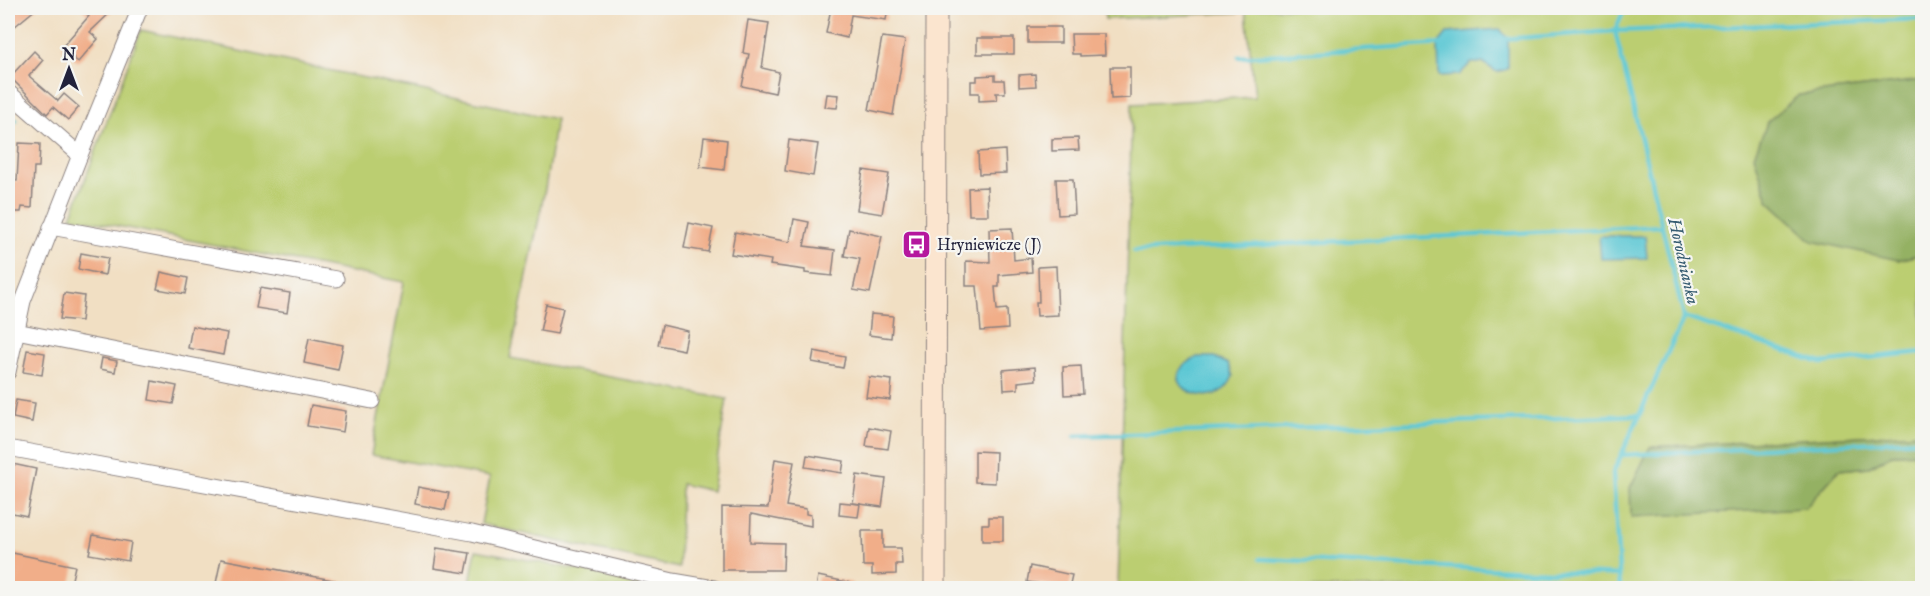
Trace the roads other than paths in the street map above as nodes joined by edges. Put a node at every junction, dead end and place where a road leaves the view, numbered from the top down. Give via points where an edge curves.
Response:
1 (141, 8) edge
2 (936, 8) edge
3 (8, 92) edge
4 (80, 155) junction
5 (51, 227) junction
6 (336, 279) dead end
7 (16, 331) junction
8 (8, 372) edge
9 (372, 401) dead end
10 (8, 448) edge
11 (714, 588) edge
12 (934, 588) edge

1 - 4 street
2 - 12 street
3 - 4 street
4 - 5 street
5 - 6 street
5 - 7 street
7 - 8 street
7 - 9 street
10 - 11 street via 472,533

